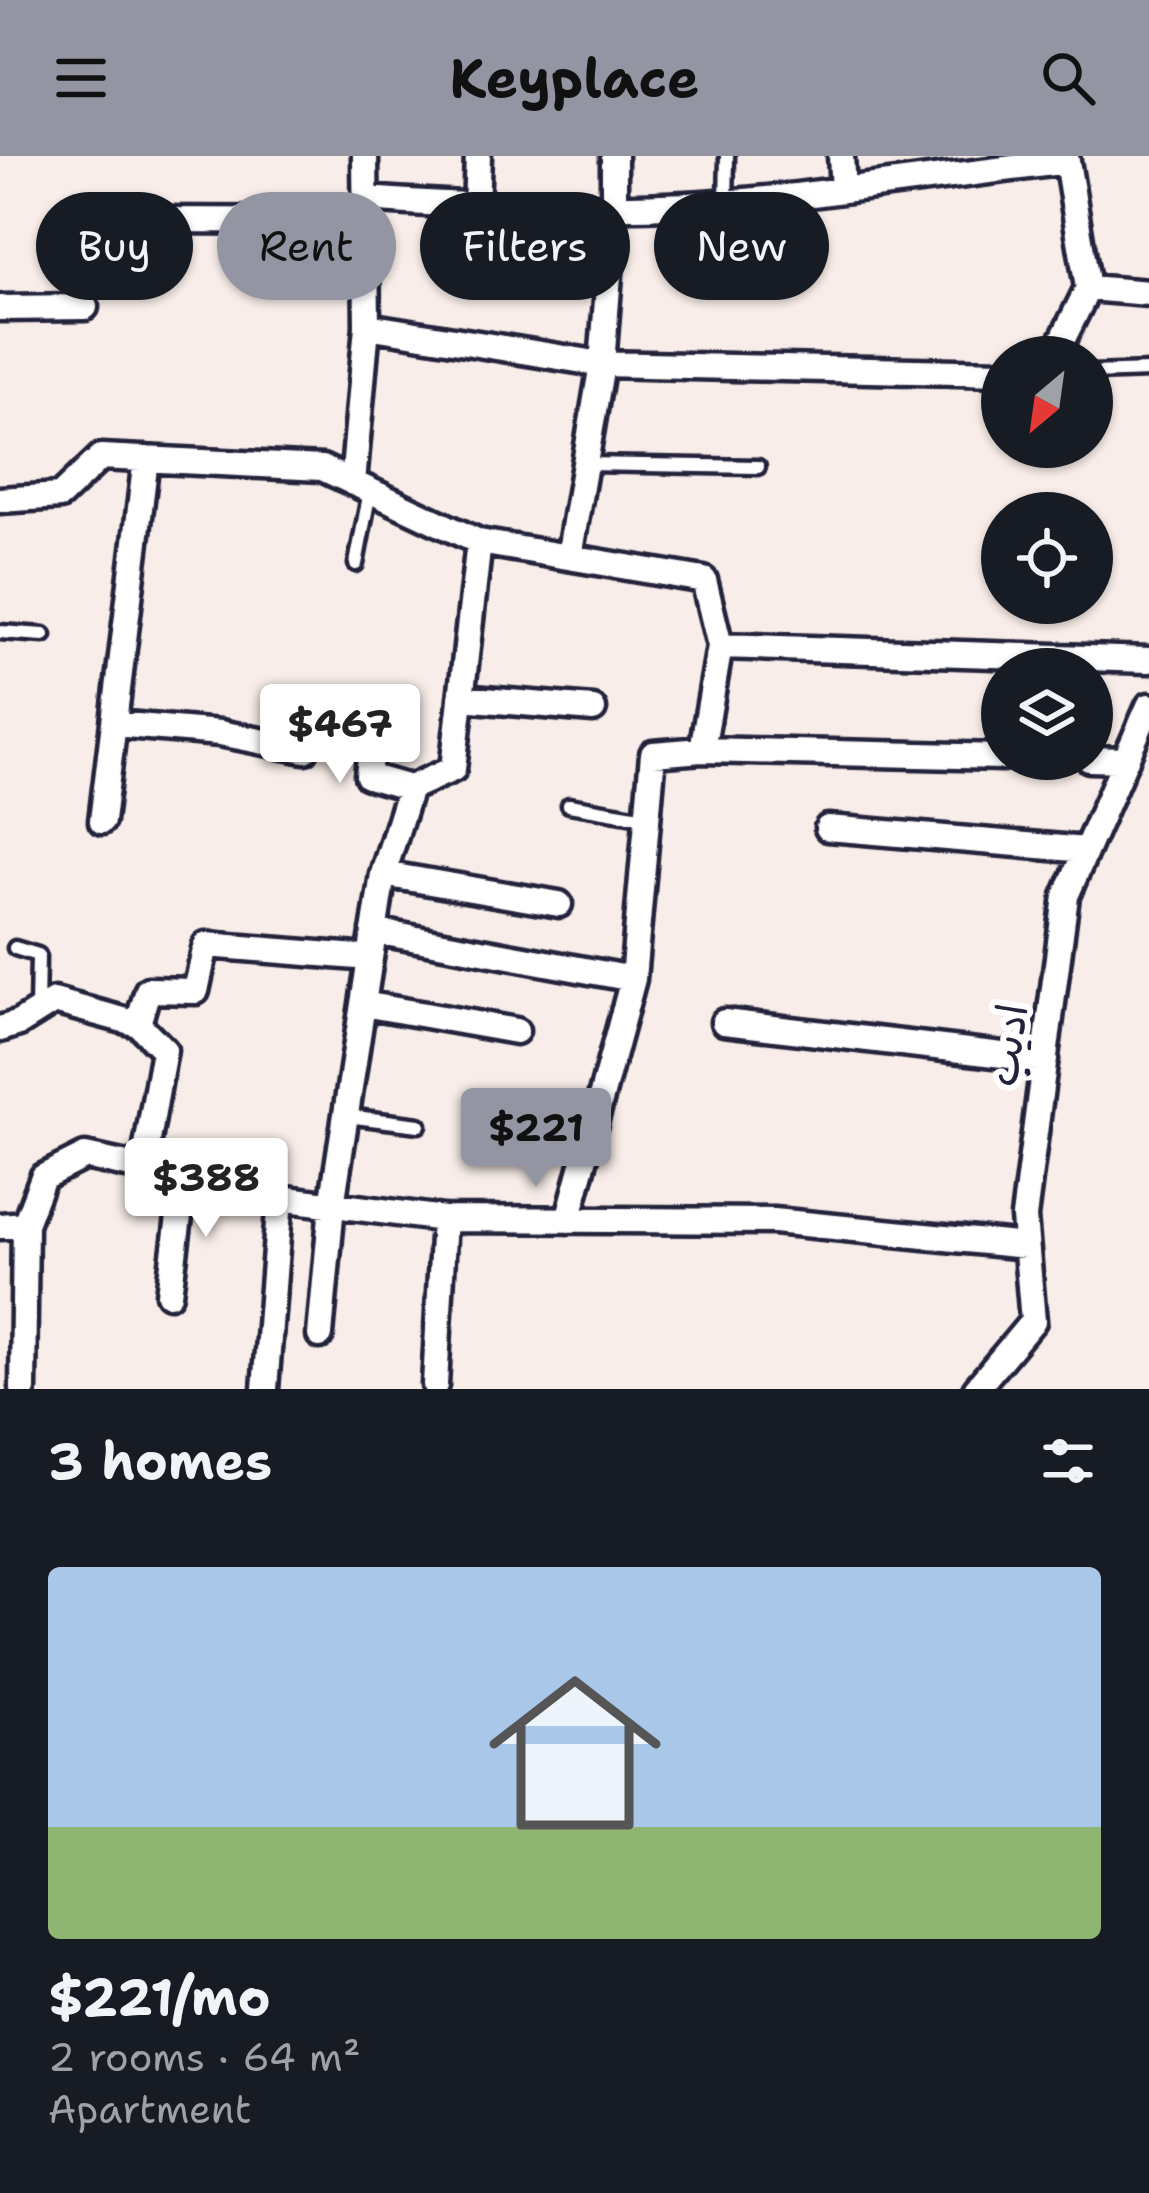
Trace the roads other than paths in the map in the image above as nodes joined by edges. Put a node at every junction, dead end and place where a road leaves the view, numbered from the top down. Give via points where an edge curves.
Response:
1 (365, 156) edge
2 (478, 156) edge
3 (614, 156) edge
4 (727, 156) edge
5 (841, 156) edge
6 (1016, 162) edge
7 (843, 190) junction
8 (365, 192) edge
9 (477, 192) edge
10 (614, 192) edge
11 (726, 192) edge
12 (826, 192) edge
13 (1088, 288) junction
14 (1149, 293) edge
15 (367, 300) edge
16 (607, 300) edge
17 (85, 307) dead end
18 (0, 308) edge
19 (367, 326) junction
20 (1064, 336) edge
21 (602, 364) junction
22 (1149, 371) edge
23 (1113, 372) edge
24 (981, 373) edge
25 (146, 459) junction
26 (584, 464) junction
27 (758, 467) dead end
28 (362, 487) junction
29 (0, 500) edge
30 (479, 542) junction
31 (569, 556) junction
32 (356, 564) dead end
33 (0, 632) edge
34 (44, 635) dead end
35 (720, 646) junction
36 (1149, 660) edge
37 (461, 698) junction
38 (1149, 706) edge
39 (593, 709) dead end
40 (374, 718) dead end
41 (114, 724) junction
42 (703, 749) junction
43 (304, 750) dead end
44 (981, 756) edge
45 (1113, 760) edge
46 (1126, 760) junction
47 (410, 788) junction
48 (569, 805) dead end
49 (648, 818) junction
50 (102, 821) dead end
51 (828, 827) dead end
52 (1086, 850) junction
53 (383, 874) junction
54 (559, 904) dead end
55 (374, 932) junction
56 (15, 948) dead end
57 (370, 958) junction
58 (633, 979) junction
59 (363, 1004) junction
60 (37, 1012) junction
61 (724, 1022) dead end
62 (138, 1024) junction
63 (0, 1029) edge
64 (516, 1031) dead end
65 (1045, 1060) junction
66 (346, 1116) junction
67 (419, 1125) dead end
68 (143, 1169) junction
69 (184, 1178) junction
70 (280, 1198) junction
71 (332, 1205) junction
72 (444, 1219) junction
73 (568, 1220) junction
74 (13, 1225) edge
75 (1027, 1246) junction
76 (169, 1294) dead end
77 (320, 1335) dead end
78 (435, 1385) dead end
79 (23, 1389) edge
80 (265, 1389) edge
81 (976, 1389) edge

1 - 8 street
2 - 9 street
3 - 10 street
4 - 11 lane
5 - 7 street
6 - 7 street
6 - 13 street via 1066,161
7 - 12 street
13 - 14 street
13 - 20 street
15 - 19 street
16 - 21 street
17 - 18 street
19 - 21 street
19 - 28 street
21 - 24 street
21 - 26 street
22 - 23 lane
25 - 28 street via 322,469
25 - 29 street via 101,457 60,496
25 - 41 street
26 - 27 lane
26 - 31 street
28 - 30 street
28 - 32 lane
30 - 31 street
30 - 37 street
31 - 35 street via 704,580
33 - 34 lane
35 - 36 street
35 - 42 street
37 - 39 street
37 - 47 street via 453,770
38 - 46 street, ادیب
40 - 47 street via 368,776
41 - 43 street
41 - 50 street
42 - 44 street
42 - 49 street via 653,754
45 - 46 street
46 - 52 street, ادیب
47 - 53 street
48 - 49 lane
49 - 58 street
51 - 52 street
52 - 65 street, ادیب via 1066,896
53 - 54 street
53 - 55 street
55 - 57 street
55 - 58 street
56 - 60 lane via 38,955
57 - 59 street
57 - 62 street via 206,945 196,991 148,990
58 - 73 street
59 - 64 street
59 - 66 street
60 - 62 street via 54,1000
60 - 63 street
61 - 65 street
62 - 68 street via 164,1050
65 - 75 street, ادیب
66 - 67 lane
66 - 71 street
68 - 69 street
68 - 74 street via 85,1156 43,1177
69 - 70 street
69 - 76 street
70 - 71 street
70 - 80 street
71 - 72 street
71 - 77 street
72 - 73 street
72 - 78 street
73 - 75 street via 774,1221
74 - 79 street
75 - 81 street, ادیب via 1033,1321

